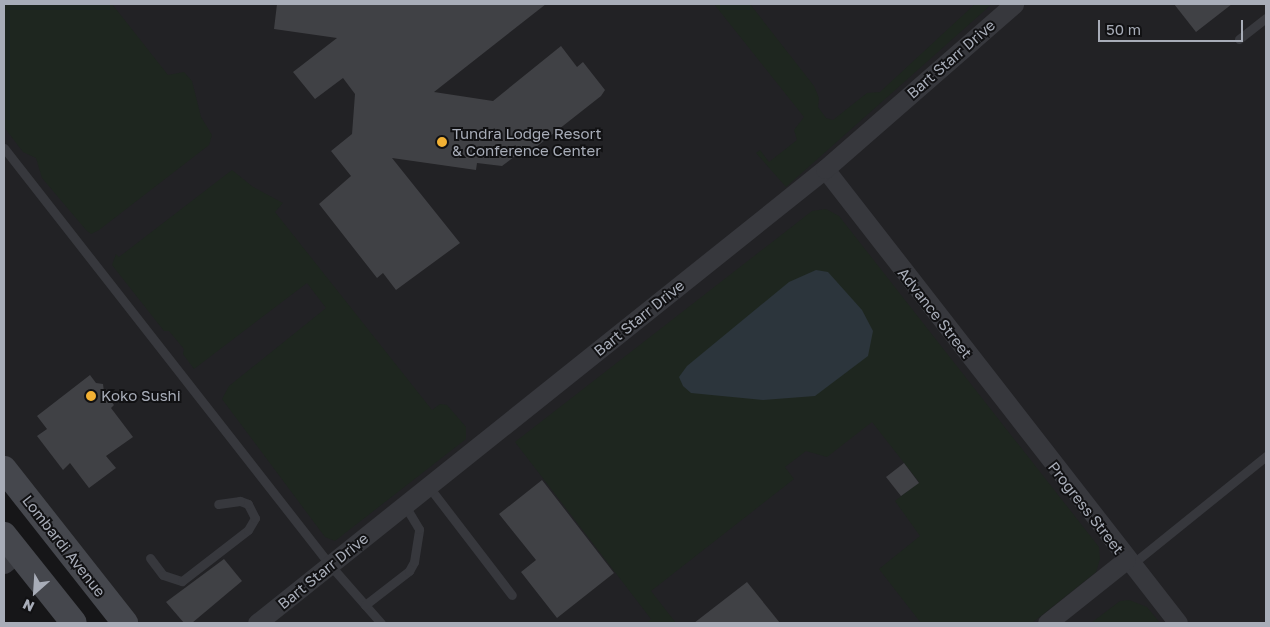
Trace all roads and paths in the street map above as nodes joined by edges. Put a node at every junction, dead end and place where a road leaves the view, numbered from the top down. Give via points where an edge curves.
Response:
1 (1014, 4) edge
2 (1266, 18) edge
3 (1239, 39) dead end
4 (4, 148) edge
5 (825, 169) junction
6 (1046, 456) joint
7 (1266, 456) edge
8 (4, 469) edge
9 (429, 487) junction
10 (218, 504) dead end
11 (405, 506) junction
12 (8, 551) edge
13 (150, 558) dead end
14 (1128, 562) junction
15 (330, 565) junction
16 (512, 595) dead end
17 (365, 606) junction
18 (261, 622) edge
19 (74, 623) edge
20 (125, 623) edge
21 (381, 623) edge
22 (1047, 623) edge
23 (1178, 623) edge

1 - 5 street, Bart Starr Drive
2 - 3 lane
4 - 15 lane
5 - 6 street, Advance Street
5 - 9 street, Bart Starr Drive
6 - 14 street, Progress Street
7 - 14 lane
8 - 20 main road, Lombardi Avenue
9 - 11 street, Bart Starr Drive
9 - 16 lane
10 - 13 lane via 240,501 248,504 255,518 248,530 182,581 163,575
11 - 15 street, Bart Starr Drive
11 - 17 lane via 419,529 414,562 409,571
12 - 19 main road
14 - 22 street
14 - 23 street, Progress Street
15 - 17 lane
15 - 18 street, Bart Starr Drive
17 - 21 lane

